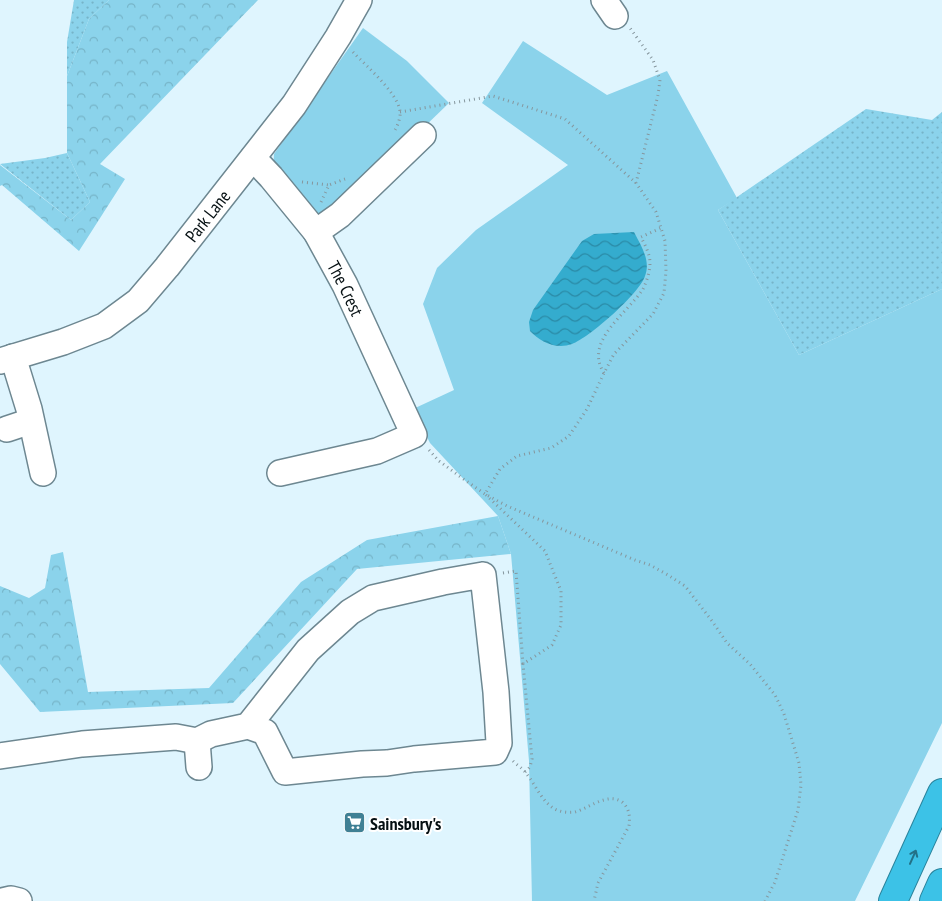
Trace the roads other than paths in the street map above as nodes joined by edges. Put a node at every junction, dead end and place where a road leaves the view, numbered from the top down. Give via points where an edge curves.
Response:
1 (359, 0) edge
2 (423, 134) dead end
3 (253, 158) junction
4 (316, 232) junction
5 (6, 359) edge
6 (31, 421) junction
7 (7, 429) dead end
8 (43, 473) dead end
9 (280, 473) dead end
10 (248, 726) junction
11 (198, 741) junction
12 (0, 756) edge
13 (199, 766) dead end
14 (942, 793) edge
15 (942, 883) edge
16 (893, 901) edge
17 (934, 901) edge

1 - 3 street, Park Lane via 294,105
2 - 4 street via 340,216
3 - 4 street, The Crest
3 - 5 street, Park Lane via 138,301 104,326
4 - 9 street, The Crest via 345,285 414,435 377,451
5 - 6 street
6 - 7 street
6 - 8 street
10 - 10 street via 308,650 350,612 373,598 483,575 496,692 499,742 495,752 285,772 264,732
10 - 11 street via 211,734
11 - 12 street via 157,738 82,744
11 - 13 street
16 -> 14 highway
15 - 17 highway

